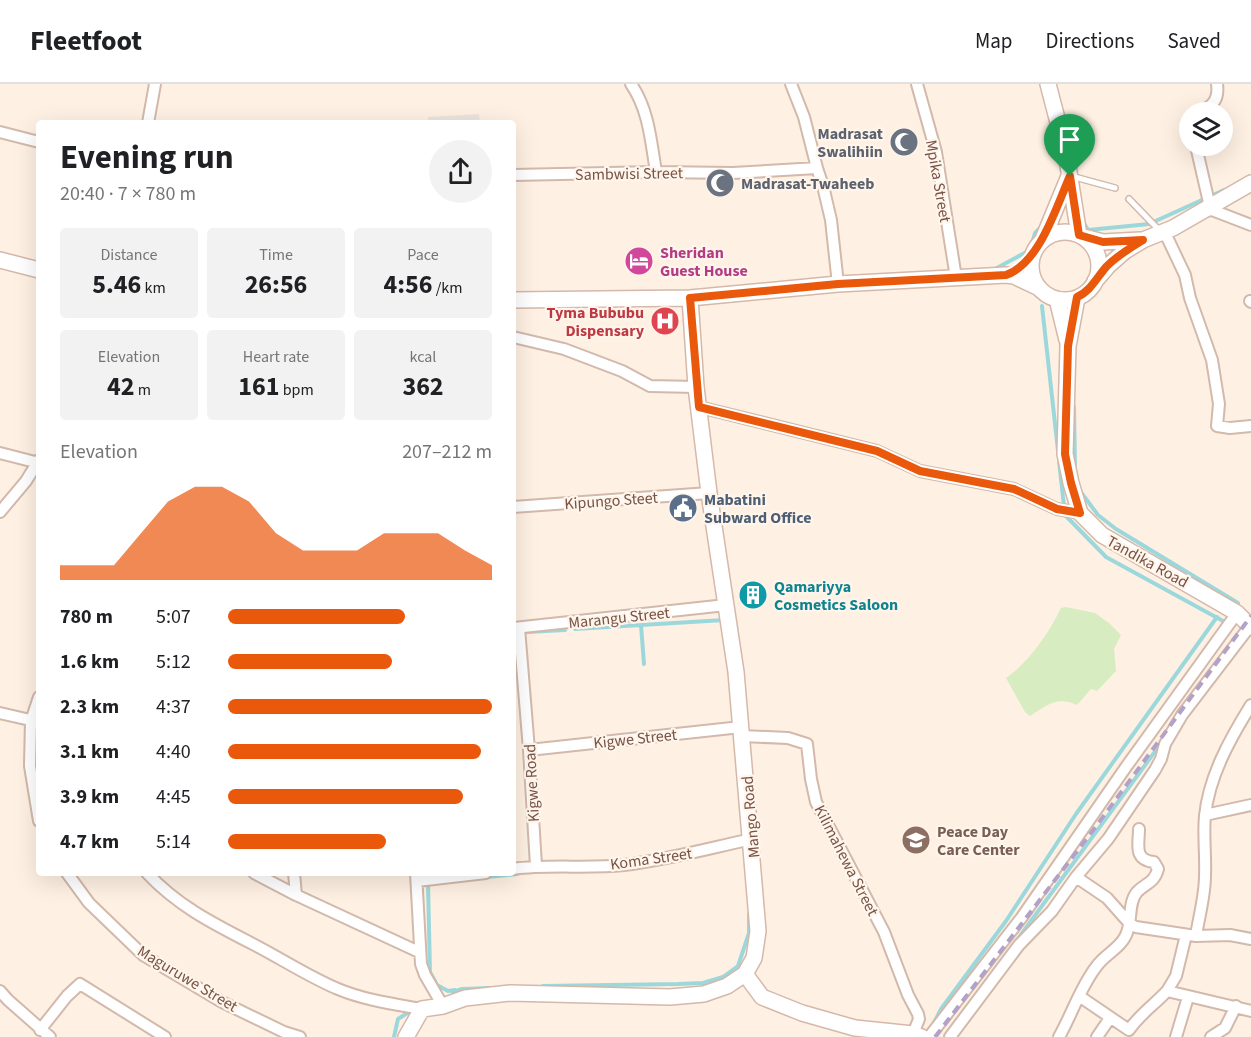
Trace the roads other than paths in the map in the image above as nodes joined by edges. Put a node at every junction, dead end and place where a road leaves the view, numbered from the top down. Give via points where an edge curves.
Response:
1 (155, 84) edge
2 (631, 84) edge
3 (791, 84) edge
4 (917, 84) edge
5 (1048, 84) edge
6 (1217, 84) edge
7 (1214, 102) edge
8 (149, 120) edge
9 (0, 132) edge
10 (36, 141) edge
11 (1197, 156) edge
12 (817, 168) junction
13 (656, 172) junction
14 (516, 175) edge
15 (1070, 176) junction
16 (1251, 183) edge
17 (1115, 188) dead end
18 (1129, 199) dead end
19 (1205, 209) junction
20 (1251, 225) edge
21 (1161, 233) junction
22 (1080, 235) junction
23 (1143, 240) junction
24 (1039, 244) junction
25 (0, 260) edge
26 (36, 269) edge
27 (1006, 275) junction
28 (956, 278) junction
29 (1095, 282) junction
30 (838, 284) junction
31 (1039, 288) junction
32 (1077, 297) junction
33 (690, 298) junction
34 (1057, 299) junction
35 (516, 300) edge
36 (516, 338) edge
37 (1068, 346) junction
38 (696, 387) junction
39 (699, 407) junction
40 (1251, 426) edge
41 (0, 453) edge
42 (36, 460) edge
43 (36, 466) edge
44 (709, 493) junction
45 (516, 507) edge
46 (0, 512) edge
47 (1080, 513) junction
48 (726, 605) junction
49 (1237, 613) junction
50 (1251, 626) edge
51 (516, 628) edge
52 (1251, 705) edge
53 (0, 713) edge
54 (35, 722) edge
55 (741, 731) junction
56 (529, 750) junction
57 (36, 803) edge
58 (1251, 805) edge
59 (1205, 815) junction
60 (1139, 829) dead end
61 (752, 839) junction
62 (536, 866) junction
63 (516, 869) edge
64 (69, 876) edge
65 (150, 876) edge
66 (260, 876) edge
67 (294, 876) edge
68 (434, 876) edge
69 (417, 877) edge
70 (1076, 877) junction
71 (296, 895) junction
72 (1130, 924) junction
73 (1191, 935) junction
74 (1251, 939) edge
75 (419, 952) junction
76 (745, 974) junction
77 (0, 991) edge
78 (1167, 991) junction
79 (1079, 996) junction
80 (1188, 997) junction
81 (442, 1006) junction
82 (1236, 1006) junction
83 (422, 1009) junction
84 (1251, 1011) edge
85 (1110, 1018) junction
86 (40, 1030) junction
87 (917, 1035) edge
88 (1178, 1036) edge
89 (50, 1037) edge
90 (165, 1037) edge
91 (300, 1037) edge
92 (406, 1037) edge
93 (929, 1037) edge
94 (950, 1037) edge
95 (1059, 1037) edge
96 (1097, 1037) edge
97 (1212, 1037) edge

1 - 8 street
2 - 13 street via 646,117
3 - 12 street
4 - 28 street, Mpika Street via 936,152
5 - 15 street
6 - 7 street
9 - 10 street
11 - 19 street
12 - 13 street, Sambwisi Street
12 - 30 street via 831,220
13 - 14 street, Sambwisi Street
15 - 17 lane
15 - 22 street
15 - 24 street
16 - 19 street
18 - 21 lane
19 - 20 street
19 - 21 street
21 - 23 street
21 - 40 street via 1166,235 1185,275 1212,360 1219,404 1217,426
22 - 23 street via 1103,242
22 - 24 street via 1060,231
22 - 29 street via 1092,245 1097,256
23 - 29 street via 1125,250
24 - 27 street via 1015,272
24 - 31 street via 1030,263
25 - 26 street
27 - 28 street
27 - 31 street
28 - 30 street
29 - 32 street
30 - 33 street
31 - 34 street
32 - 34 street
32 - 37 street, Tandika Road
33 - 35 street
33 - 38 street, Mango Road
34 - 37 street
36 - 38 street via 564,350 622,371 650,386
37 - 47 street, Tandika Road via 1065,454
38 - 39 street, Mango Road
39 - 44 street, Mango Road
39 - 47 street via 877,451 920,471 1014,489 1057,509
41 - 42 street
43 - 46 street
44 - 45 street, Kipungo Steet
44 - 48 street, Mango Road
47 - 49 street, Tandika Road via 1102,535
48 - 51 street, Marangu Street
48 - 55 street, Mango Road
49 - 50 street, Tandika Road
49 - 93 street via 1018,923
50 - 70 street via 1182,715 1155,770 1108,839
51 - 56 street, Kigwe Road
52 - 59 street via 1219,763
53 - 54 street
54 - 57 street via 30,766
55 - 56 street, Kigwe Street
55 - 61 street, Mango Road
55 - 87 street, Kilimahewa Street via 807,744 816,802 884,932 918,1014
56 - 62 street, Kigwe Road
58 - 59 street
59 - 73 street via 1205,877
60 - 72 street via 1141,857 1154,862 1158,869 1150,883 1136,893
61 - 62 street, Koma Street via 622,865
61 - 76 street, Mango Road via 758,932
62 - 63 street, Koma Street
64 - 91 street, Maguruwe Street via 89,903 143,955 222,1002
65 - 83 street via 198,916 299,971 355,995
66 - 71 street
67 - 71 street
68 - 69 street
69 - 75 street
70 - 72 street via 1107,898
70 - 94 street
71 - 75 street
72 - 73 street
72 - 79 street via 1124,939 1101,960
73 - 74 street via 1230,934
73 - 78 street
75 - 81 street via 425,975
76 - 81 street via 704,994 670,997 510,993 465,998
76 - 87 street via 762,997 802,1013 855,1028
77 - 86 street
78 - 80 street
78 - 85 street via 1129,1030
79 - 85 street
79 - 95 street
80 - 82 street
80 - 88 street
81 - 83 street
82 - 84 street
82 - 97 street via 1225,1028
83 - 92 street
85 - 96 street
86 - 89 street
86 - 90 street via 80,984

